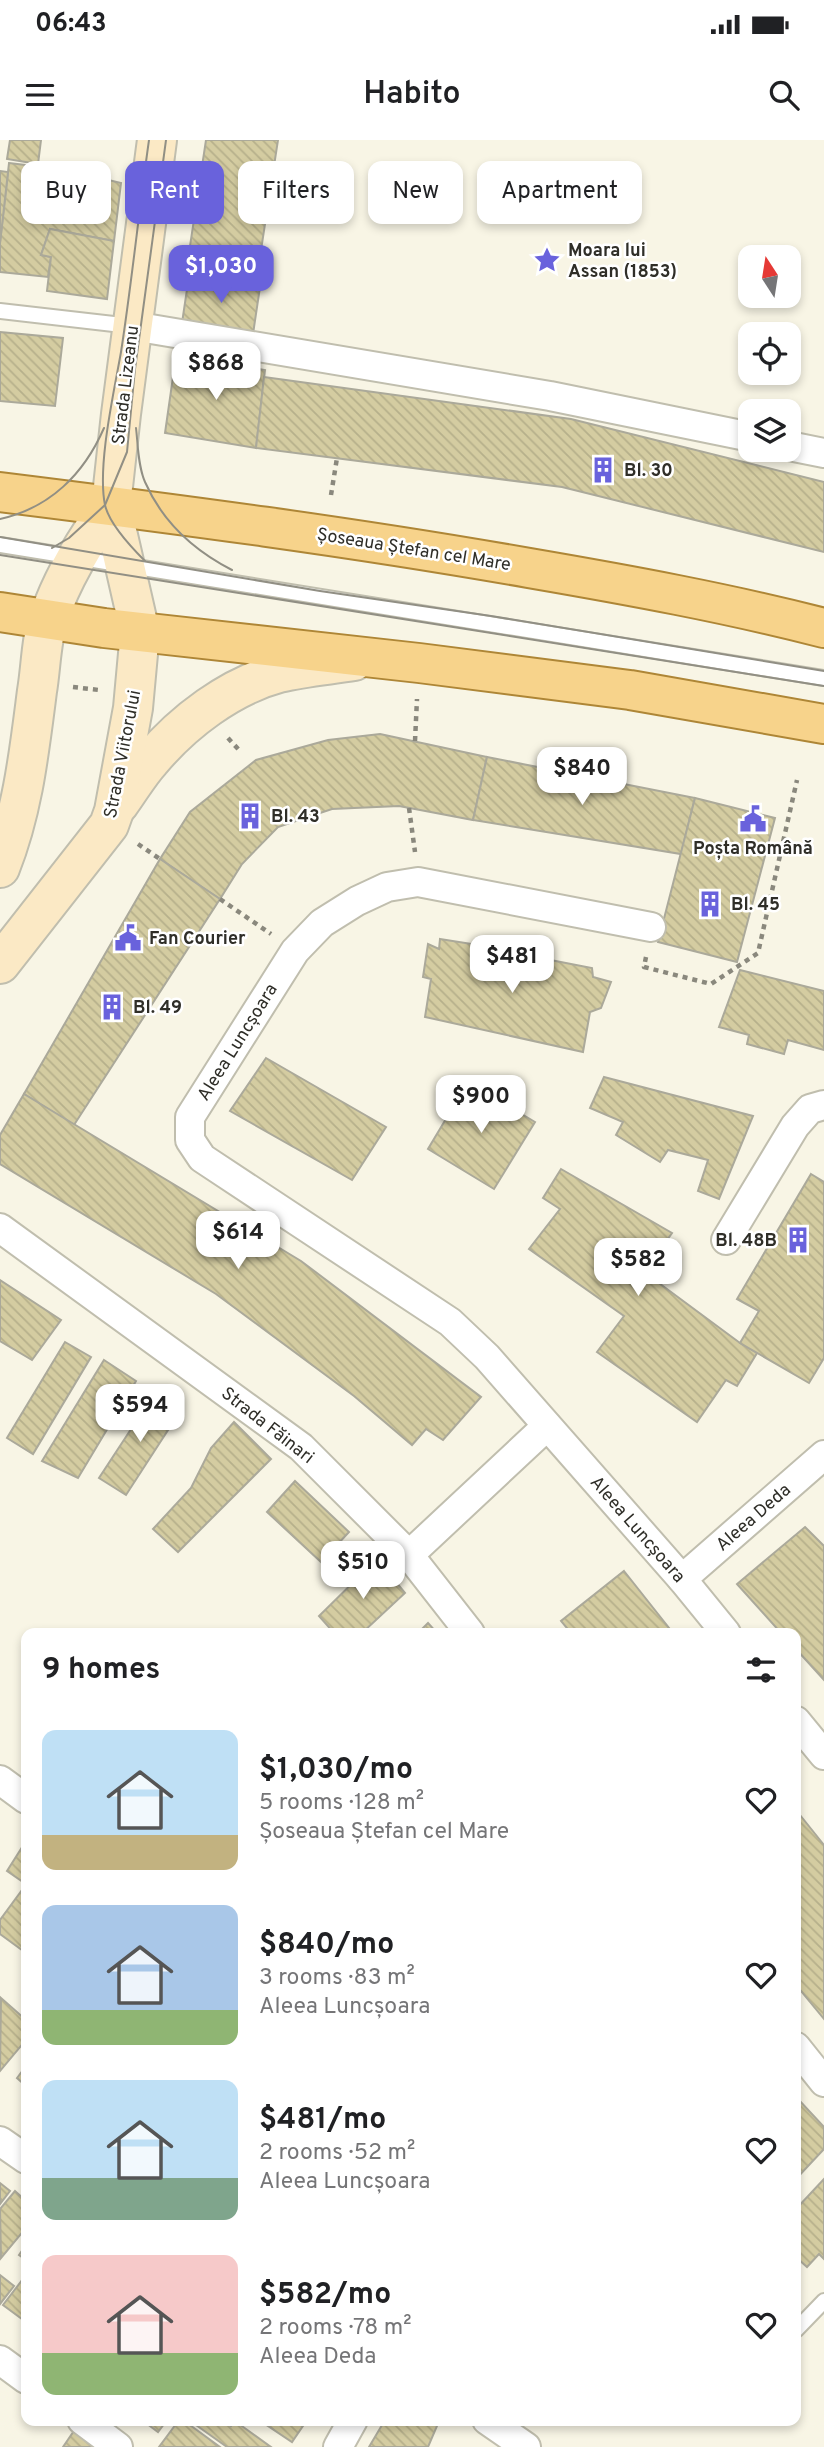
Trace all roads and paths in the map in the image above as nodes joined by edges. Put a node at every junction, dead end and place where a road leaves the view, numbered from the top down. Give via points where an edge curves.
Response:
1 (157, 140) edge
2 (0, 311) edge
3 (133, 326) junction
4 (738, 434) edge
5 (801, 448) edge
6 (824, 453) edge
7 (337, 458) dead end
8 (0, 492) edge
9 (331, 495) dead end
10 (111, 505) junction
11 (0, 545) edge
12 (76, 558) junction
13 (126, 566) junction
14 (0, 612) edge
15 (48, 618) junction
16 (824, 628) edge
17 (140, 632) junction
18 (371, 658) junction
19 (824, 678) edge
20 (824, 724) edge
21 (797, 780) dead end
22 (409, 808) dead end
23 (114, 811) junction
24 (0, 868) edge
25 (418, 882) junction
26 (220, 899) dead end
27 (651, 927) joint
28 (295, 951) junction
29 (0, 964) edge
30 (824, 1105) edge
31 (0, 1228) edge
32 (726, 1240) dead end
33 (547, 1426) junction
34 (824, 1455) edge
35 (409, 1555) junction
36 (682, 1579) junction
37 (466, 1628) edge
38 (722, 1628) edge
39 (801, 1727) edge
40 (824, 1755) edge
41 (0, 1780) edge
42 (21, 1795) edge
43 (801, 2053) edge
44 (824, 2082) edge
45 (0, 2141) edge
46 (21, 2156) edge
47 (824, 2301) edge
48 (801, 2325) edge
49 (0, 2360) edge
50 (21, 2375) edge
51 (90, 2426) edge
52 (350, 2426) edge
53 (496, 2426) edge
54 (118, 2447) edge
55 (338, 2447) edge
56 (526, 2447) edge

1 - 3 street, Strada Lizeanu
2 - 3 lane
3 - 4 street via 550,396
3 - 10 street, Strada Lizeanu
5 - 6 street
7 - 9 path
8 - 10 main road, Șoseaua Ștefan cel Mare
10 - 12 street
10 - 13 street, Strada Viitorului
10 - 16 main road, Șoseaua Ștefan cel Mare via 420,549 691,597
11 - 12 lane
12 - 13 lane
12 - 15 street
13 - 17 street, Strada Viitorului
13 - 19 lane
14 - 15 main road
15 - 17 main road
15 - 24 street via 25,788
17 - 18 main road
17 - 23 street, Strada Viitorului via 133,708
18 - 20 main road via 630,690
18 - 23 street via 279,673 240,688 168,742
21 - 27 path via 758,953 711,984 644,967
22 - 25 path
23 - 29 street, Strada Viitorului via 109,825
25 - 27 street, Aleea Luncșoara
25 - 28 street, Aleea Luncșoara via 387,887 357,901 322,923
26 - 28 path
28 - 33 street, Aleea Luncșoara via 190,1117 190,1140 202,1158 450,1322
30 - 32 street via 810,1110 795,1126
31 - 35 street, Strada Făinari via 301,1447
33 - 35 street
33 - 36 street, Aleea Luncșoara
34 - 36 street, Aleea Deda
35 - 37 street, Strada Făinari
36 - 38 street, Aleea Luncșoara
39 - 40 street
41 - 42 street
43 - 44 street
45 - 46 street
47 - 48 lane
49 - 50 street
51 - 54 street
52 - 55 street
53 - 56 street

